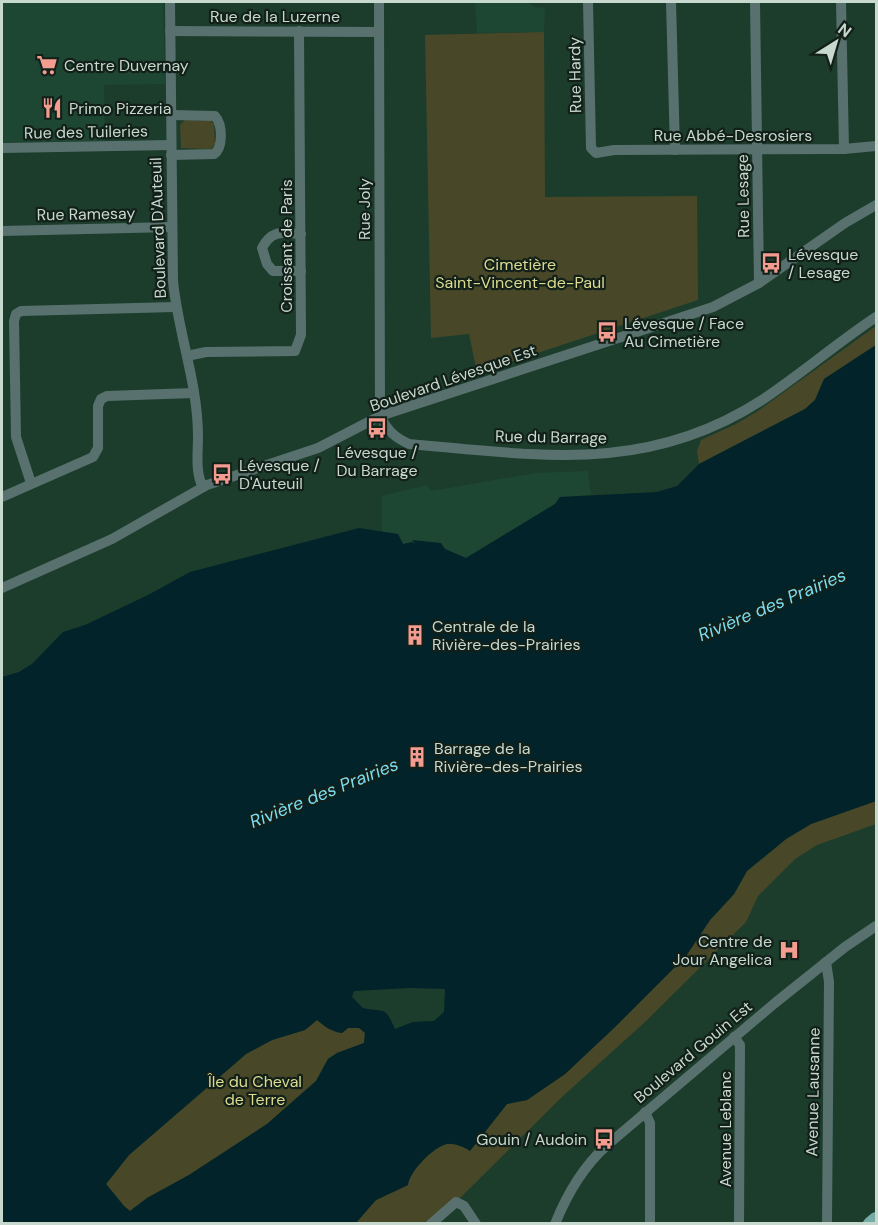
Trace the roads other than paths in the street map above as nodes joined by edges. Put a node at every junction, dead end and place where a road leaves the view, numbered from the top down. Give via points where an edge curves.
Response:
1 (170, 2) edge
2 (379, 2) edge
3 (588, 2) edge
4 (671, 2) edge
5 (755, 2) edge
6 (841, 2) edge
7 (171, 31) junction
8 (299, 31) junction
9 (379, 32) junction
10 (171, 115) junction
11 (876, 146) edge
12 (2, 148) edge
13 (591, 148) joint
14 (844, 149) junction
15 (171, 150) junction
16 (675, 150) junction
17 (757, 150) junction
18 (876, 205) edge
19 (172, 227) junction
20 (2, 231) edge
21 (301, 234) junction
22 (301, 271) junction
23 (759, 283) junction
24 (175, 307) junction
25 (876, 317) edge
26 (187, 356) junction
27 (194, 393) junction
28 (380, 416) junction
29 (32, 483) junction
30 (202, 487) junction
31 (2, 496) edge
32 (2, 588) edge
33 (876, 926) edge
34 (826, 962) junction
35 (734, 1037) junction
36 (645, 1112) junction
37 (876, 1220) edge
38 (431, 1224) edge
39 (476, 1224) edge
40 (555, 1224) edge
41 (650, 1224) edge
42 (739, 1224) edge
43 (827, 1224) edge
44 (870, 1224) edge

1 - 7 street, Boulevard D'Auteuil
2 - 9 street, Rue Joly
3 - 13 street, Rue Hardy
4 - 16 street
5 - 17 street, Rue Lesage
6 - 14 street
7 - 8 street, Rue de la Luzerne
7 - 10 street, Boulevard D'Auteuil
8 - 9 street, Rue de la Luzerne
8 - 21 street, Croissant de Paris
9 - 28 street, Rue Joly
10 - 15 street, Boulevard D'Auteuil
10 - 15 street, Rue des Tuileries via 215,116 220,122 220,146 213,154
11 - 14 street, Rue Abbé-Desrosiers
12 - 15 street, Rue des Tuileries
13 - 16 street, Rue Abbé-Desrosiers via 597,153
14 - 17 street, Rue Abbé-Desrosiers
15 - 19 street, Boulevard D'Auteuil
16 - 17 street, Rue Abbé-Desrosiers
17 - 23 street, Rue Lesage
18 - 23 street, Boulevard Lévesque Est
19 - 20 street, Rue Ramesay
19 - 24 street, Boulevard D'Auteuil
21 - 22 street, Croissant de Paris
21 - 22 street via 276,233 267,238 262,248 273,270
22 - 26 street, Croissant de Paris via 301,334 295,351 206,352
23 - 28 street, Boulevard Lévesque Est via 713,307
24 - 26 street, Boulevard D'Auteuil
24 - 29 street via 16,314 16,437
25 - 28 street, Rue du Barrage via 762,400 716,426 653,447 570,455 409,444 388,431
26 - 27 street, Boulevard D'Auteuil
27 - 29 street via 101,399 98,448 93,457
27 - 30 street, Boulevard D'Auteuil
28 - 30 street, Boulevard Lévesque Est via 318,448
29 - 31 street
30 - 32 street, Boulevard Lévesque Est via 112,539
33 - 34 street, Boulevard Gouin Est
34 - 35 street, Boulevard Gouin Est
34 - 43 street, Avenue Lausanne via 830,982
35 - 36 street, Boulevard Gouin Est
35 - 42 street, Avenue Leblanc via 740,1045
36 - 40 street, Boulevard Gouin Est via 591,1161 569,1193
36 - 41 street via 650,1123
37 - 44 main road
38 - 39 street via 456,1202 464,1206

